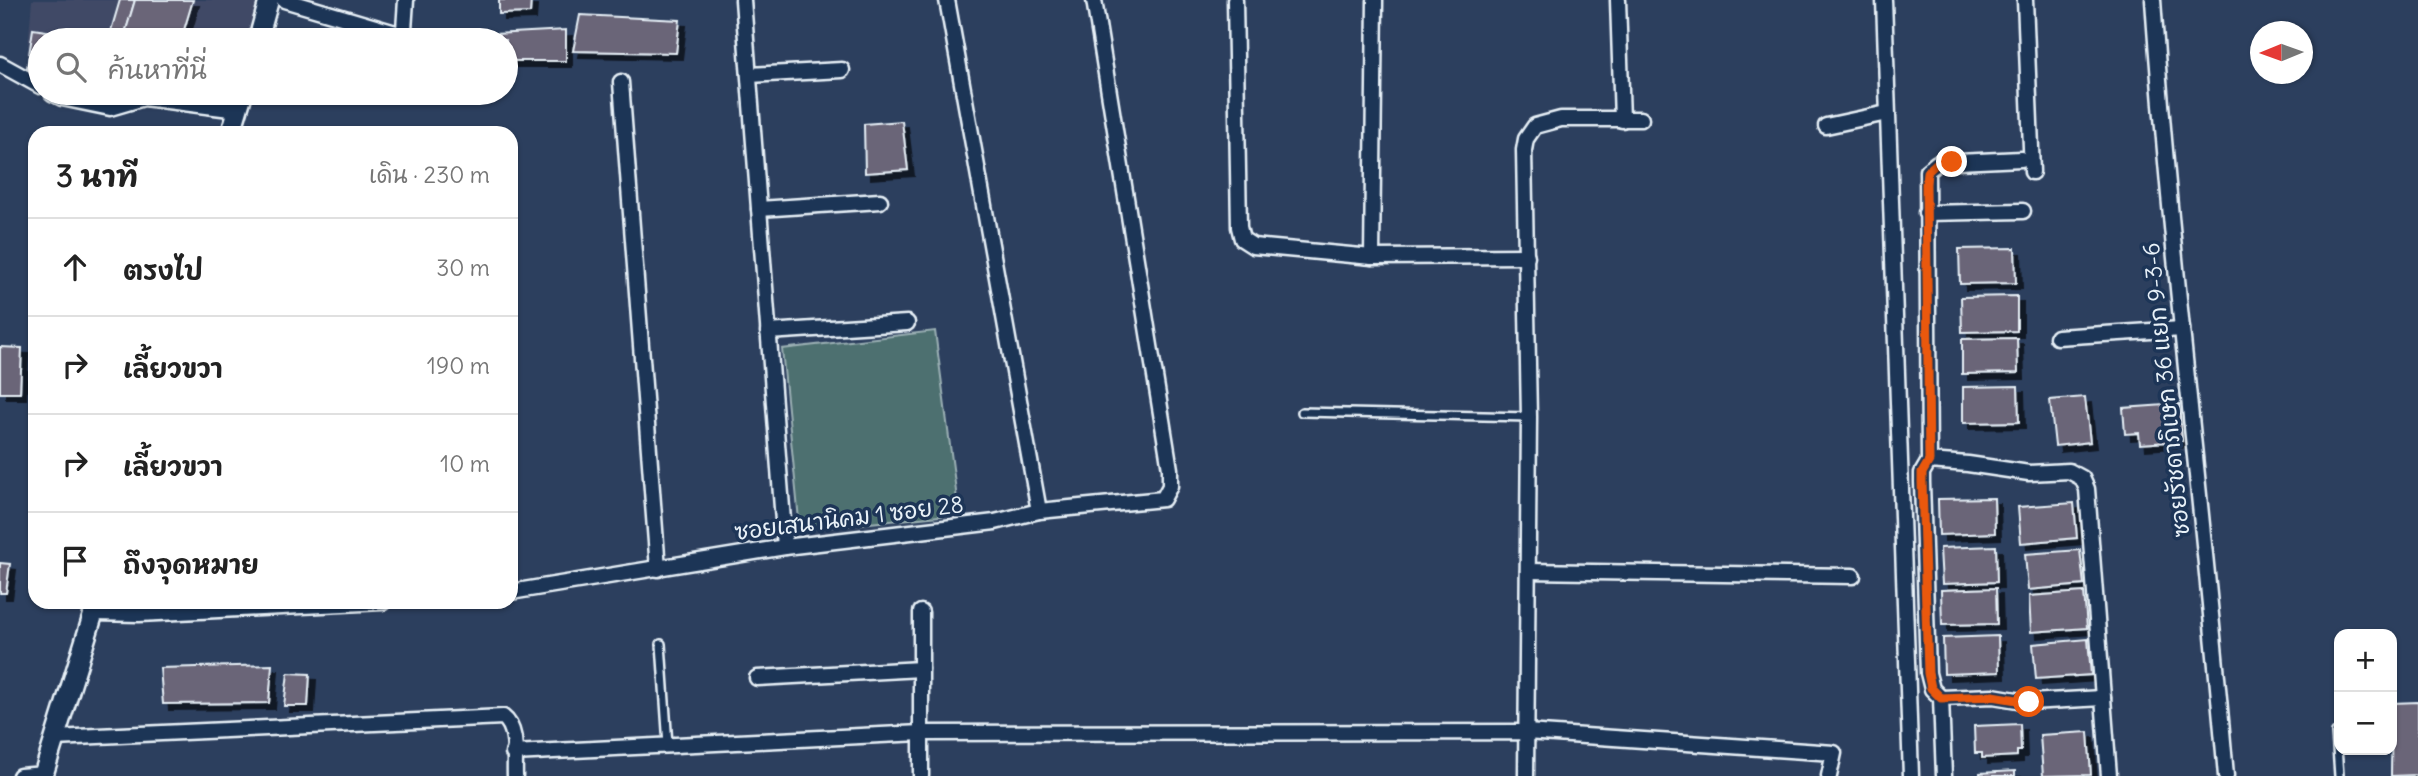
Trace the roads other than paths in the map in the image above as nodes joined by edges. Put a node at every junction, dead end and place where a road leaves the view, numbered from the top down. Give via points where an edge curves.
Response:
1 (269, 0) edge
2 (284, 0) edge
3 (406, 0) edge
4 (743, 0) edge
5 (947, 0) edge
6 (1094, 0) edge
7 (1235, 0) edge
8 (1375, 0) edge
9 (1618, 0) edge
10 (1884, 0) edge
11 (2025, 0) edge
12 (2152, 0) edge
13 (261, 28) edge
14 (378, 28) edge
15 (405, 28) edge
16 (0, 64) edge
17 (842, 70) dead end
18 (750, 75) junction
19 (28, 79) edge
20 (621, 82) dead end
21 (96, 105) edge
22 (120, 105) edge
23 (239, 105) edge
24 (1887, 113) junction
25 (1641, 119) dead end
26 (1622, 120) junction
27 (234, 126) edge
28 (1826, 127) dead end
29 (2021, 159) dead end
30 (2032, 172) dead end
31 (880, 201) dead end
32 (759, 209) junction
33 (2023, 211) dead end
34 (1926, 213) junction
35 (1527, 256) junction
36 (1372, 257) junction
37 (907, 323) dead end
38 (2182, 329) junction
39 (768, 331) junction
40 (2057, 337) dead end
41 (1301, 412) dead end
42 (1529, 417) junction
43 (1929, 461) junction
44 (1039, 511) junction
45 (785, 547) junction
46 (658, 569) junction
47 (1528, 571) junction
48 (1853, 576) dead end
49 (518, 591) edge
50 (95, 609) edge
51 (108, 609) edge
52 (241, 609) edge
53 (921, 611) dead end
54 (661, 644) dead end
55 (921, 669) junction
56 (757, 678) dead end
57 (1941, 698) junction
58 (2103, 698) junction
59 (1526, 732) junction
60 (921, 733) junction
61 (55, 738) junction
62 (668, 746) junction
63 (513, 753) junction
64 (2338, 755) edge
65 (43, 775) edge
66 (20, 776) edge
67 (514, 776) edge
68 (921, 776) edge
69 (1526, 776) edge
70 (1829, 776) edge
71 (1911, 776) edge
72 (1944, 776) edge
73 (2109, 776) edge
74 (2226, 776) edge
75 (2339, 776) edge

1 - 13 street
2 - 14 street
3 - 15 street
4 - 18 street
5 - 44 street
6 - 44 street, ซอยเสนานิคม 1 ซอย 28 via 1170,486 1163,499
7 - 36 street via 1238,227 1242,239 1253,246
8 - 36 street
9 - 26 street
10 - 24 street
11 - 30 street
12 - 38 street, ซอยรัชดาภิเษก 36 แยก 9-3-6
16 - 19 street
17 - 18 street
18 - 32 street
20 - 46 street
21 - 22 street
23 - 27 street
24 - 28 street
24 - 71 street
25 - 26 street
26 - 35 street via 1561,119 1535,126 1524,150
29 - 34 street via 1937,163 1927,172
31 - 32 street
32 - 39 street
33 - 34 street
34 - 43 street
35 - 36 street
35 - 42 street
37 - 39 street
38 - 40 street
38 - 74 street, ซอยรัชดาภิเษก 36 แยก 9-3-6
39 - 45 street
41 - 42 lane
42 - 47 street
43 - 57 street via 1922,473 1928,673 1931,688
43 - 58 street via 2029,473 2069,471 2082,478 2087,489
44 - 45 street, ซอยเสนานิคม 1 ซอย 28 via 995,522
45 - 46 street, ซอยเสนานิคม 1 ซอย 28
46 - 49 street, ซอยเสนานิคม 1 ซอย 28
47 - 48 street
47 - 59 street
50 - 61 street
51 - 52 street via 139,614
53 - 55 street
54 - 62 lane
55 - 56 street
55 - 60 street
57 - 58 street via 1993,696 2029,702
57 - 72 street
58 - 73 street
59 - 60 street
59 - 69 street
59 - 70 street via 1834,752
60 - 62 street
60 - 68 street
61 - 63 street via 503,717 512,729
61 - 65 street
62 - 63 street
63 - 67 street
64 - 75 lane
65 - 66 street

